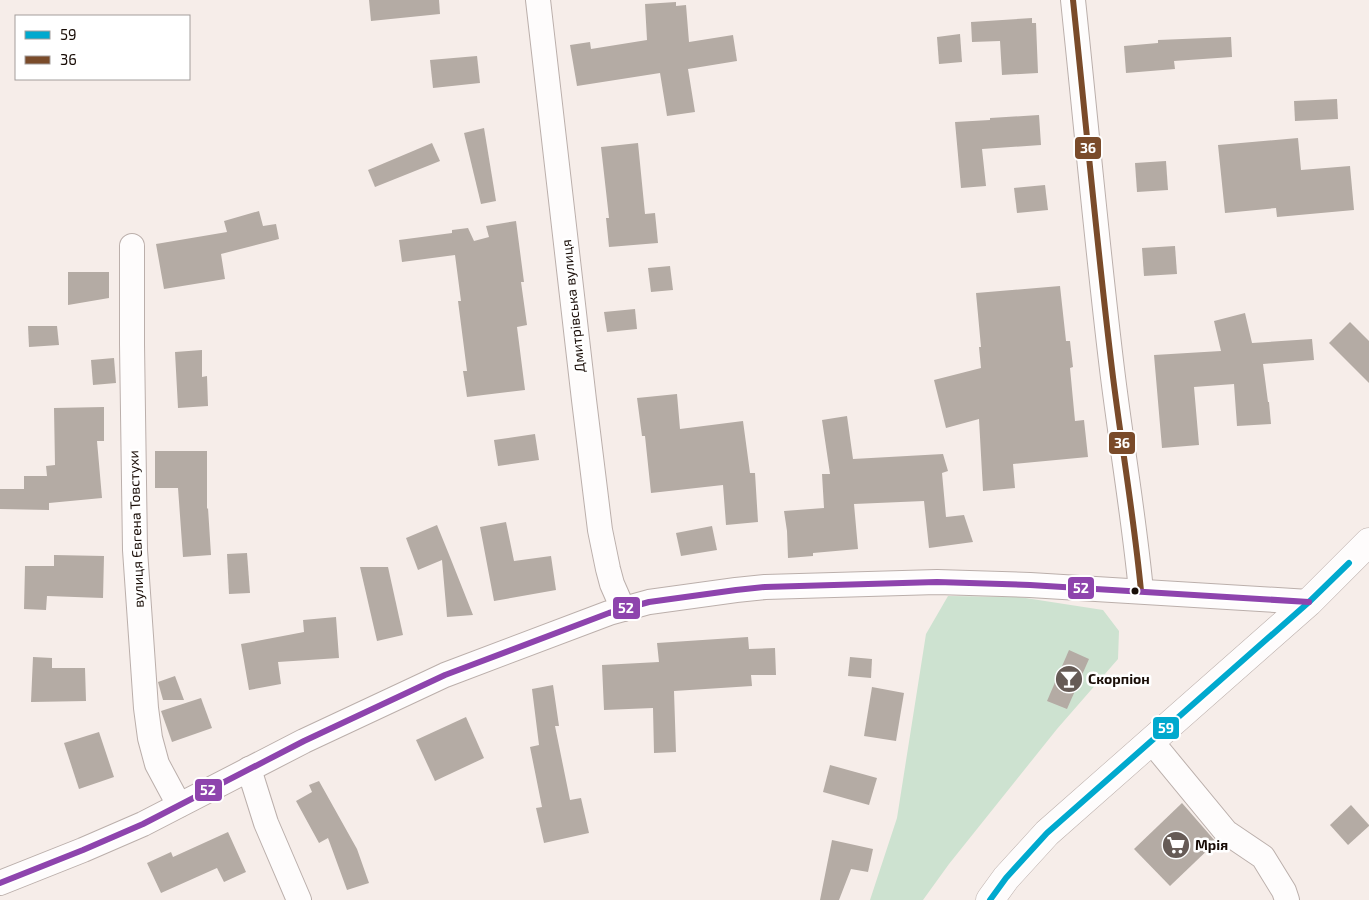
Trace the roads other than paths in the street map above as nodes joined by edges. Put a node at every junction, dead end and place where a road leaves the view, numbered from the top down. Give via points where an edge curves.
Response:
1 (538, 0) edge
2 (1073, 0) edge
3 (132, 246) dead end
4 (1369, 542) edge
5 (1141, 591) junction
6 (1309, 602) junction
7 (623, 609) junction
8 (1151, 741) junction
9 (249, 769) junction
10 (179, 805) junction
11 (0, 883) edge
12 (299, 900) edge
13 (990, 900) edge
14 (1287, 900) edge

1 - 7 street, Дмитрівська вулиця via 600,530 612,584
2 - 5 street via 1102,285
3 - 10 street, вулиця Євгена Товстухи via 135,550 147,716 157,764
4 - 6 main road
5 - 6 street
5 - 7 street via 979,582 803,585 667,599
6 - 8 main road
7 - 9 street via 445,675
8 - 13 main road via 1047,833
8 - 14 street via 1226,832 1262,857
9 - 10 street
9 - 12 street via 270,833
10 - 11 street via 122,834

